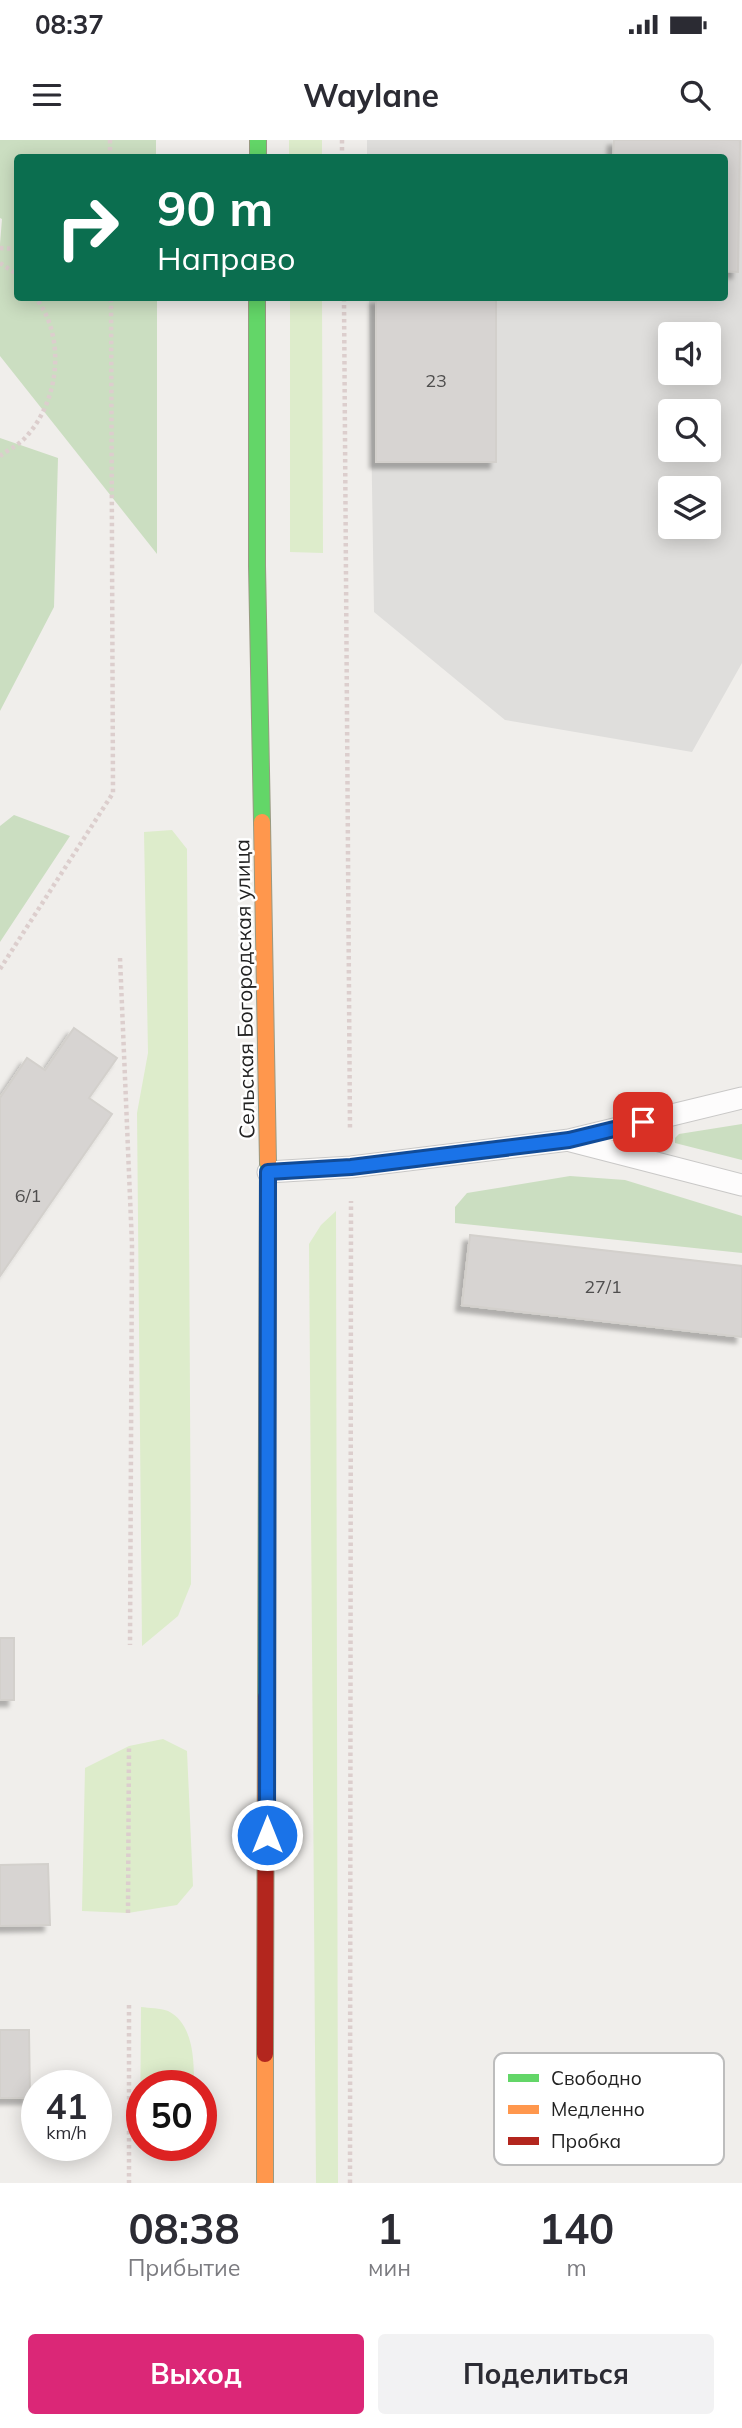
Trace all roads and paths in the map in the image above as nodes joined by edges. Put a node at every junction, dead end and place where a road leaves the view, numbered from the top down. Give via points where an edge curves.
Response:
1 (39, 301) edge
2 (111, 301) edge
3 (257, 301) edge
4 (344, 301) edge
5 (0, 456) edge
6 (120, 958) dead end
7 (0, 969) edge
8 (742, 1098) edge
9 (569, 1140) junction
10 (351, 1167) junction
11 (268, 1172) junction
12 (742, 1185) edge
13 (130, 1645) dead end
14 (129, 1746) dead end
15 (128, 1913) dead end
16 (129, 2005) dead end
17 (129, 2183) edge
18 (265, 2183) edge
19 (350, 2183) edge

1 - 5 path via 54,340 55,375 44,410 23,440
2 - 7 path via 113,793
3 - 11 main road, Сельская Богородская улица
4 - 10 path
6 - 13 path via 132,1245
8 - 9 lane
9 - 10 lane
9 - 12 lane
10 - 11 lane
10 - 19 path
11 - 18 main road, Сельская Богородская улица
14 - 15 path
16 - 17 path

